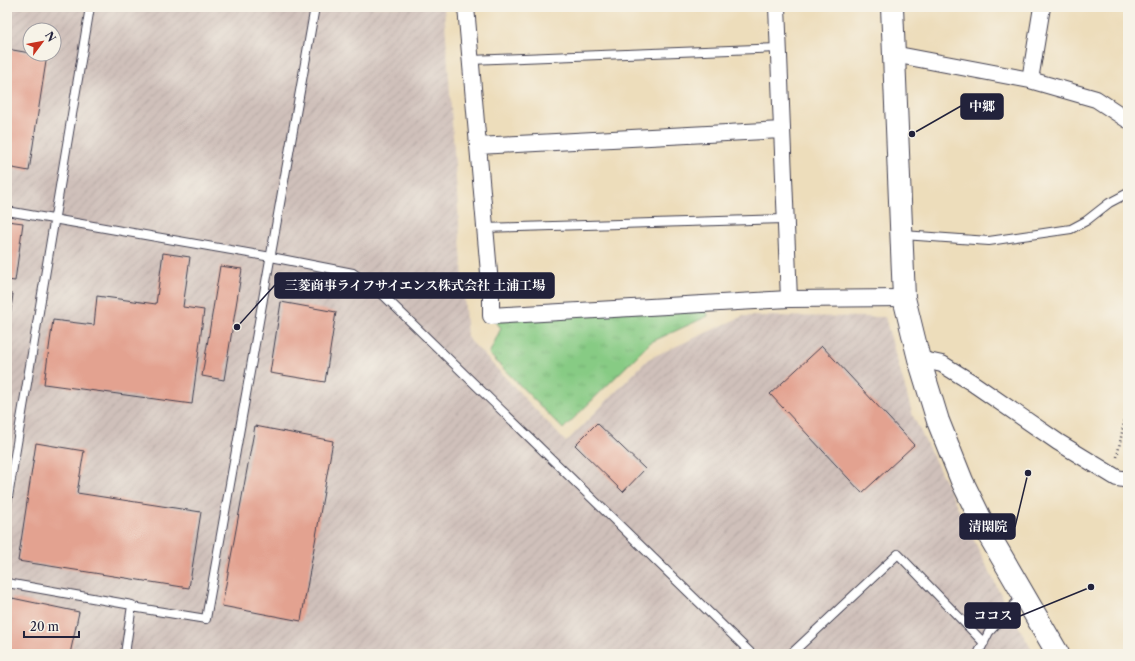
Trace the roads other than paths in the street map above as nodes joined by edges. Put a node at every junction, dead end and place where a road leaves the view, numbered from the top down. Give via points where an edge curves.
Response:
1 (90, 7) edge
2 (315, 7) edge
3 (466, 7) edge
4 (777, 7) edge
5 (892, 7) edge
6 (1042, 7) edge
7 (779, 48) junction
8 (893, 54) junction
9 (470, 60) junction
10 (1030, 80) junction
11 (1128, 120) edge
12 (782, 130) junction
13 (478, 146) junction
14 (1128, 193) edge
15 (7, 211) edge
16 (56, 219) junction
17 (785, 219) junction
18 (485, 228) junction
19 (901, 235) junction
20 (271, 257) junction
21 (904, 298) junction
22 (788, 300) junction
23 (919, 359) junction
24 (1121, 478) edge
25 (7, 502) edge
26 (7, 583) edge
27 (1023, 594) junction
28 (132, 607) junction
29 (984, 643) junction
30 (125, 654) edge
31 (752, 654) edge
32 (791, 654) edge
33 (978, 654) edge
34 (1058, 654) edge

1 - 16 lane
2 - 20 lane
3 - 9 street
4 - 7 street
5 - 8 street
6 - 10 street
7 - 9 lane
7 - 12 street
8 - 10 street
8 - 19 street
9 - 13 street
10 - 11 street via 1096,99
12 - 13 street
12 - 17 street
13 - 18 street
14 - 19 lane via 1071,229 989,241
15 - 16 lane
16 - 20 lane
16 - 25 lane
17 - 18 lane
17 - 22 street
18 - 22 street via 491,316
19 - 21 street
20 - 28 lane via 206,619
20 - 31 lane via 353,273 381,293
21 - 22 street
21 - 23 street
23 - 24 street via 942,364 1058,442
23 - 27 street via 938,421 962,481 986,530
26 - 28 lane
27 - 29 lane via 989,632
27 - 34 street
28 - 30 lane
29 - 32 lane via 898,554
29 - 33 lane

